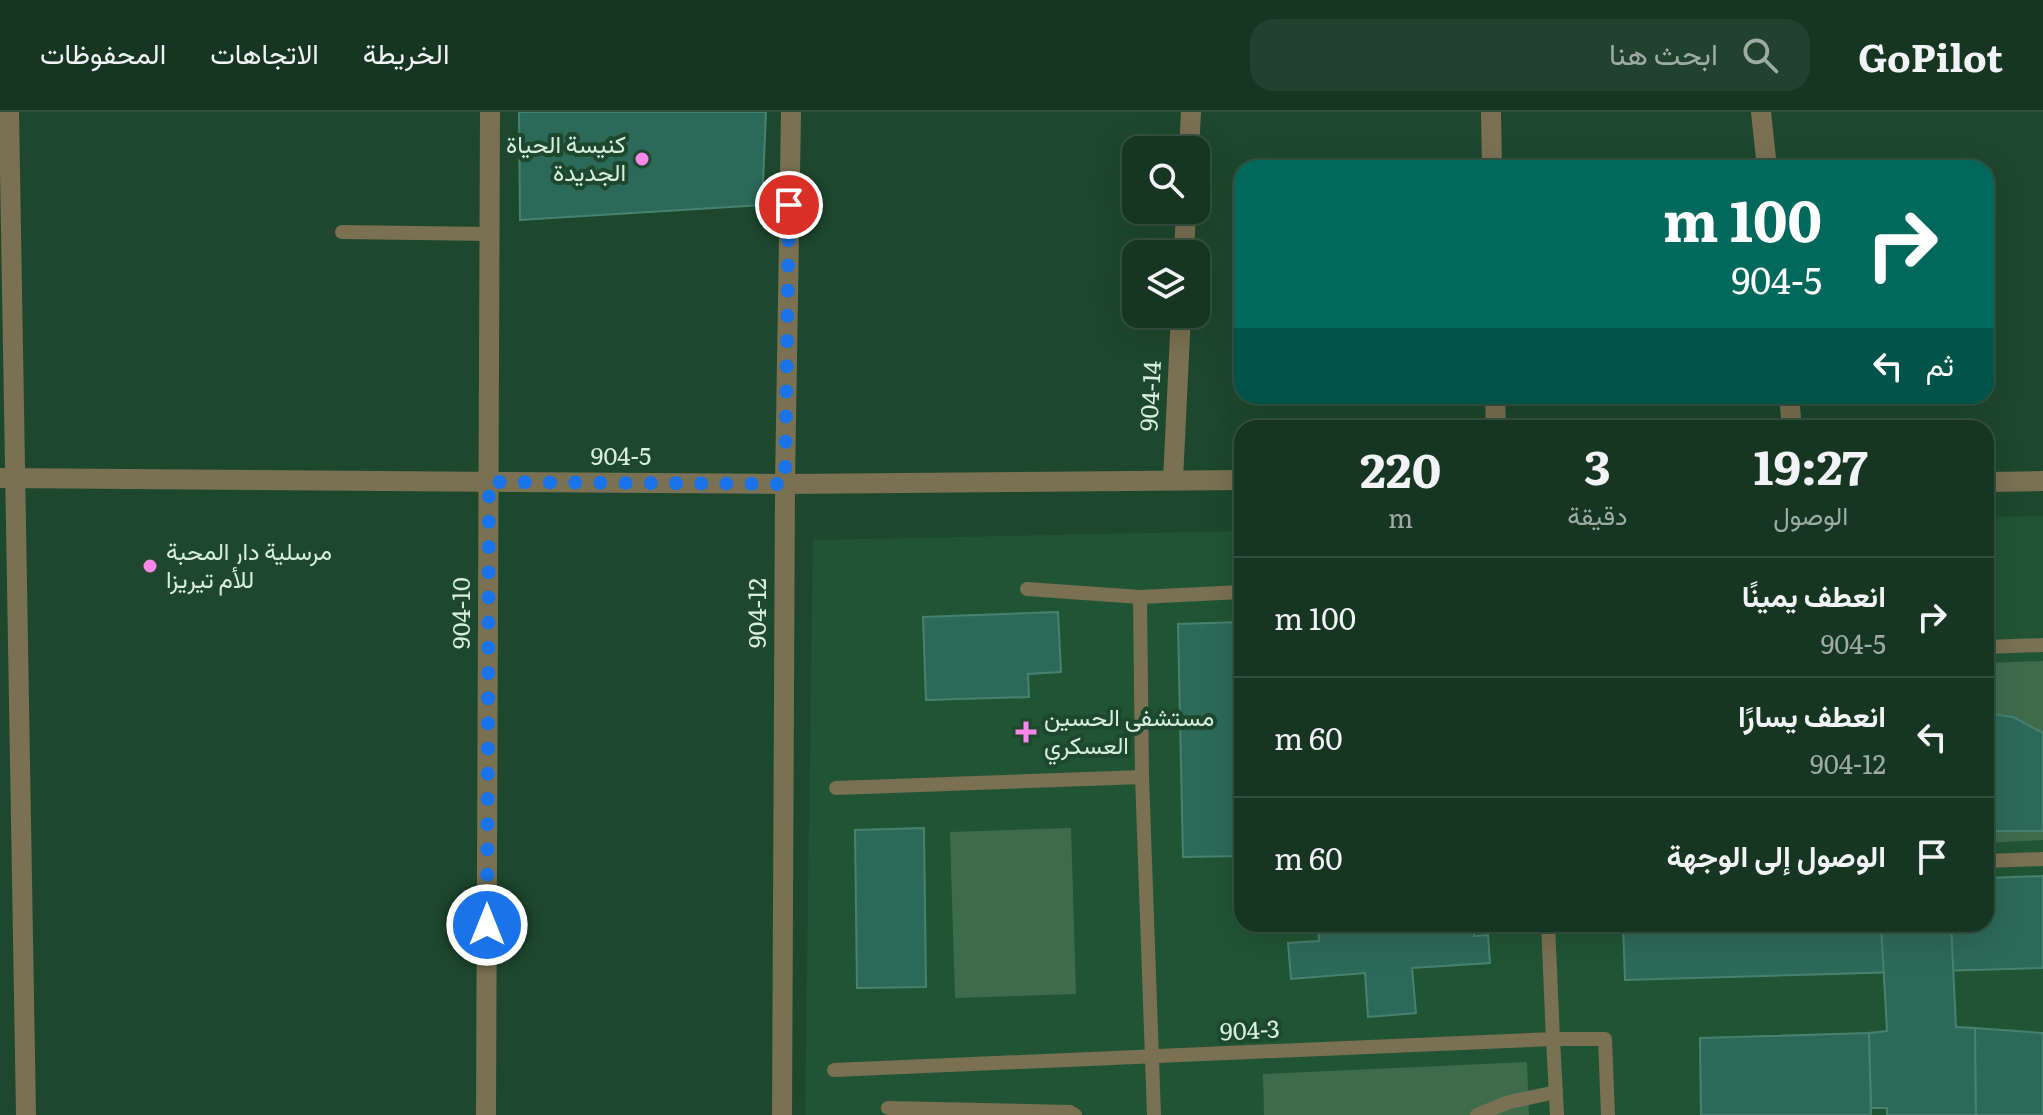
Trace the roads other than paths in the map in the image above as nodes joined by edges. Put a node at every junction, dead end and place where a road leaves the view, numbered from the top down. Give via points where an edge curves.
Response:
1 (9, 112) edge
2 (490, 112) edge
3 (791, 112) edge
4 (1191, 112) edge
5 (1491, 112) edge
6 (1761, 112) edge
7 (1190, 136) edge
8 (1492, 160) edge
9 (1766, 160) edge
10 (342, 232) dead end
11 (490, 234) junction
12 (1180, 328) edge
13 (7, 479) edge
14 (1173, 480) junction
15 (1234, 480) edge
16 (2043, 481) edge
17 (489, 482) junction
18 (1994, 482) edge
19 (785, 484) junction
20 (1027, 589) dead end
21 (1234, 592) edge
22 (1140, 597) junction
23 (2043, 645) edge
24 (1994, 647) edge
25 (1142, 777) junction
26 (836, 788) dead end
27 (2043, 859) edge
28 (1994, 861) edge
29 (1548, 932) edge
30 (1553, 1039) junction
31 (1153, 1057) junction
32 (834, 1070) dead end
33 (1556, 1092) junction
34 (888, 1108) dead end
35 (26, 1115) edge
36 (486, 1115) edge
37 (782, 1115) edge
38 (1075, 1115) edge
39 (1154, 1115) edge
40 (1477, 1115) edge
41 (1557, 1115) edge
42 (1608, 1115) edge

1 - 13 street
2 - 11 street, 904-10
3 - 19 street, 904-12
4 - 7 street
5 - 8 street
6 - 9 street
10 - 11 lane
11 - 17 street, 904-10
12 - 14 street, 904-14
13 - 17 street, 904-5
13 - 35 street
14 - 15 street, 904-5
14 - 19 street, 904-5
16 - 18 street
17 - 19 street, 904-5
17 - 36 street, 904-10
19 - 37 street, 904-12
20 - 22 lane
21 - 22 lane
22 - 25 lane
23 - 24 lane
25 - 26 lane
25 - 31 lane
27 - 28 lane
29 - 30 lane
30 - 31 lane, 904-3
30 - 33 lane
30 - 42 lane, 904-3 via 1605,1039
31 - 32 lane, 904-3
31 - 39 lane
33 - 40 lane
33 - 41 lane
34 - 38 lane

